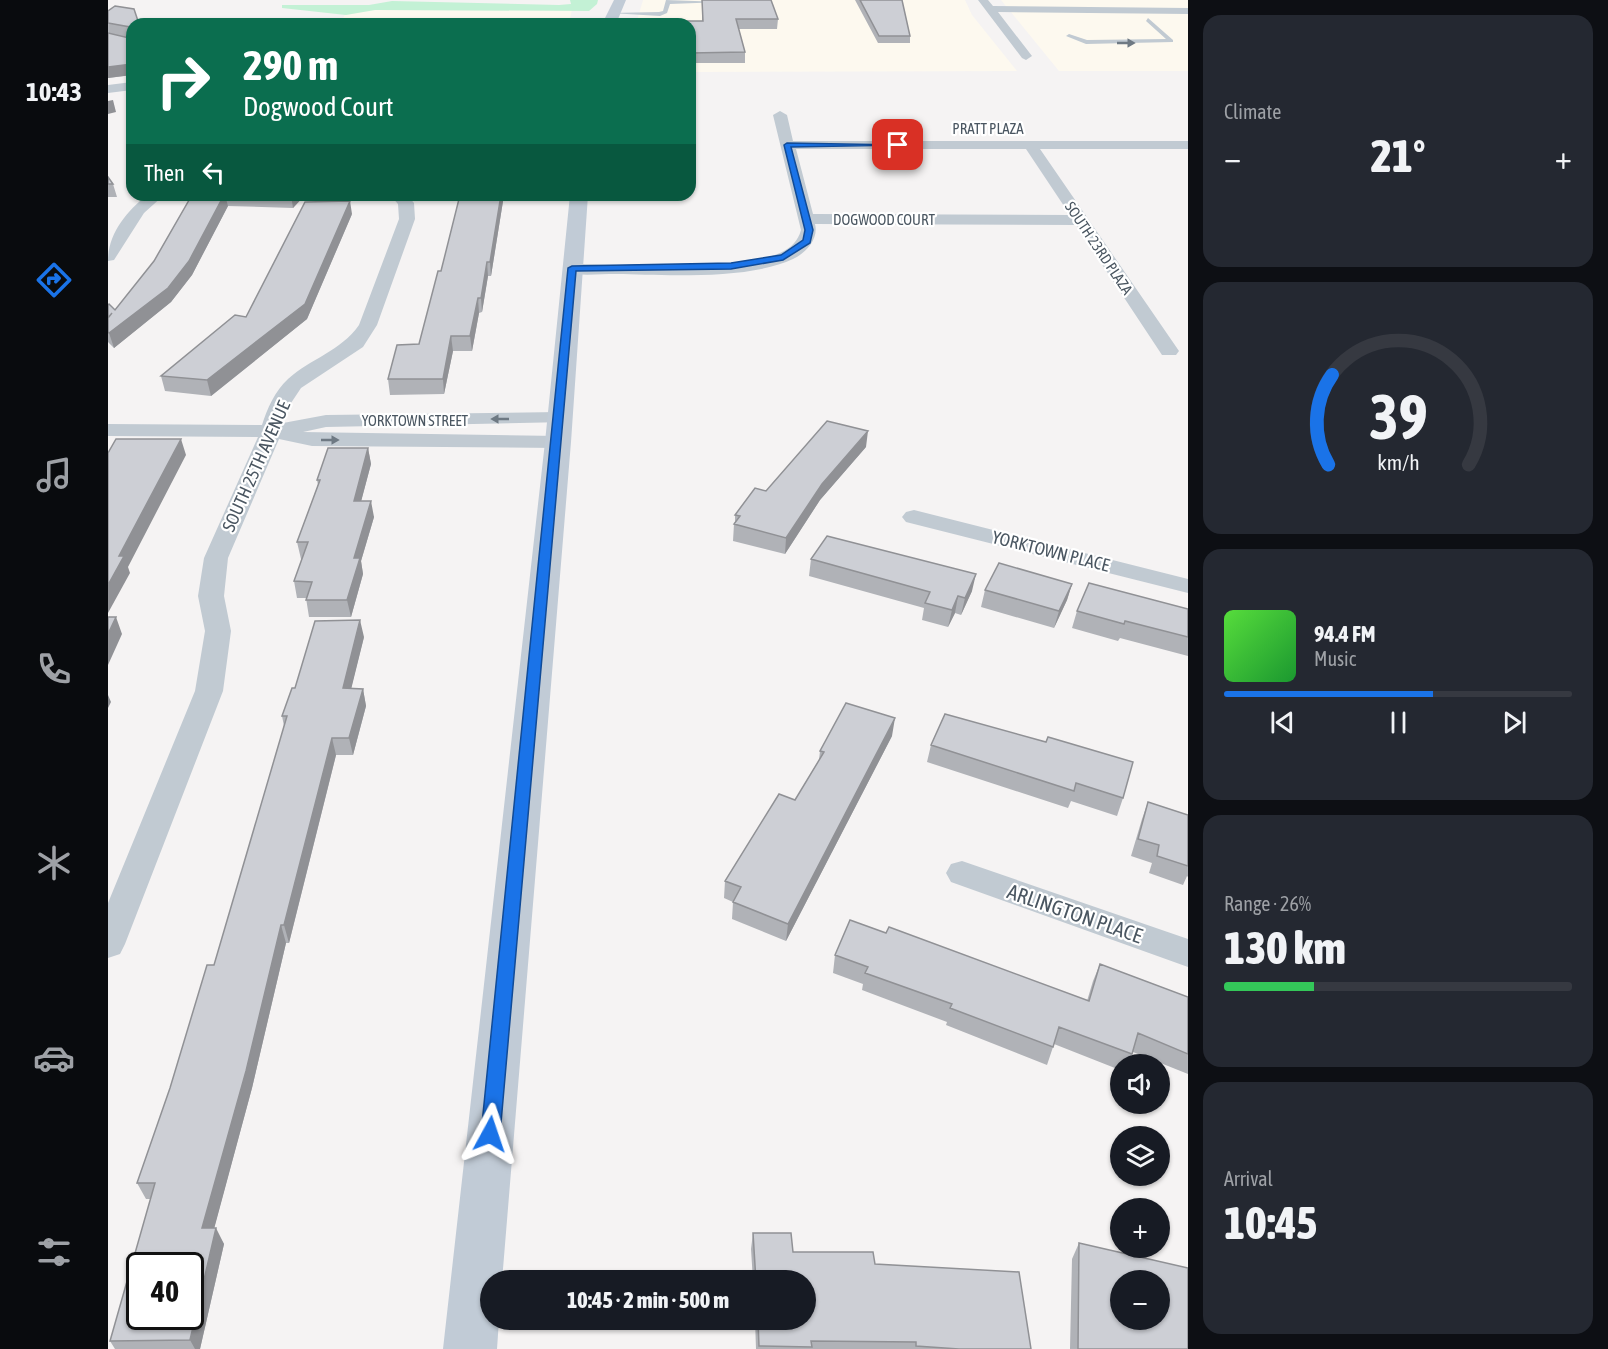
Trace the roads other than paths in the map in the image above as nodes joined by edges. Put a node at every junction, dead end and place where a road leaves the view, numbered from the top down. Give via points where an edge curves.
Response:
1 (606, 0) edge
2 (620, 0) edge
3 (668, 1) edge
4 (723, 2) edge
5 (986, 4) edge
6 (1188, 11) edge
7 (611, 18) edge
8 (611, 18) edge
9 (621, 18) edge
10 (1148, 20) dead end
11 (1069, 36) dead end
12 (1026, 56) dead end
13 (126, 87) edge
14 (108, 89) edge
15 (780, 115) dead end
16 (787, 145) junction
17 (1030, 145) junction
18 (1188, 145) edge
19 (149, 201) edge
20 (404, 201) edge
21 (578, 201) edge
22 (807, 219) junction
23 (1081, 220) junction
24 (108, 256) edge
25 (572, 268) junction
26 (1168, 351) dead end
27 (108, 430) edge
28 (273, 430) junction
29 (558, 430) junction
30 (914, 517) dead end
31 (1188, 586) edge
32 (962, 873) dead end
33 (108, 944) edge
34 (1188, 953) edge
35 (470, 1349) edge

1 - 7 street
2 - 8 street
3 - 4 lane
3 - 9 lane via 665,12 660,14
5 - 6 street
5 - 12 street
11 -> 10 lane via 1086,42 1171,41
13 - 14 street
15 - 16 street
16 - 17 street, PRATT PLAZA
16 - 22 street
17 - 18 street, PRATT PLAZA
17 - 23 street, SOUTH 23RD PLAZA
19 - 24 street via 138,210
20 - 28 street, SOUTH 25TH AVENUE via 407,219 368,325 356,343 294,384 277,410
21 - 25 street
22 - 23 street, DOGWOOD COURT
22 - 25 street, DOGWOOD COURT via 807,241 783,257 731,266
23 - 26 street, SOUTH 23RD PLAZA
25 - 29 street
27 - 28 street, YORKTOWN STREET
28 - 29 street, YORKTOWN STREET via 312,440
28 - 33 street, SOUTH 25TH AVENUE via 216,558 211,596 218,631 209,691
29 - 35 street
30 - 31 street, YORKTOWN PLACE
32 - 34 street, ARLINGTON PLACE

